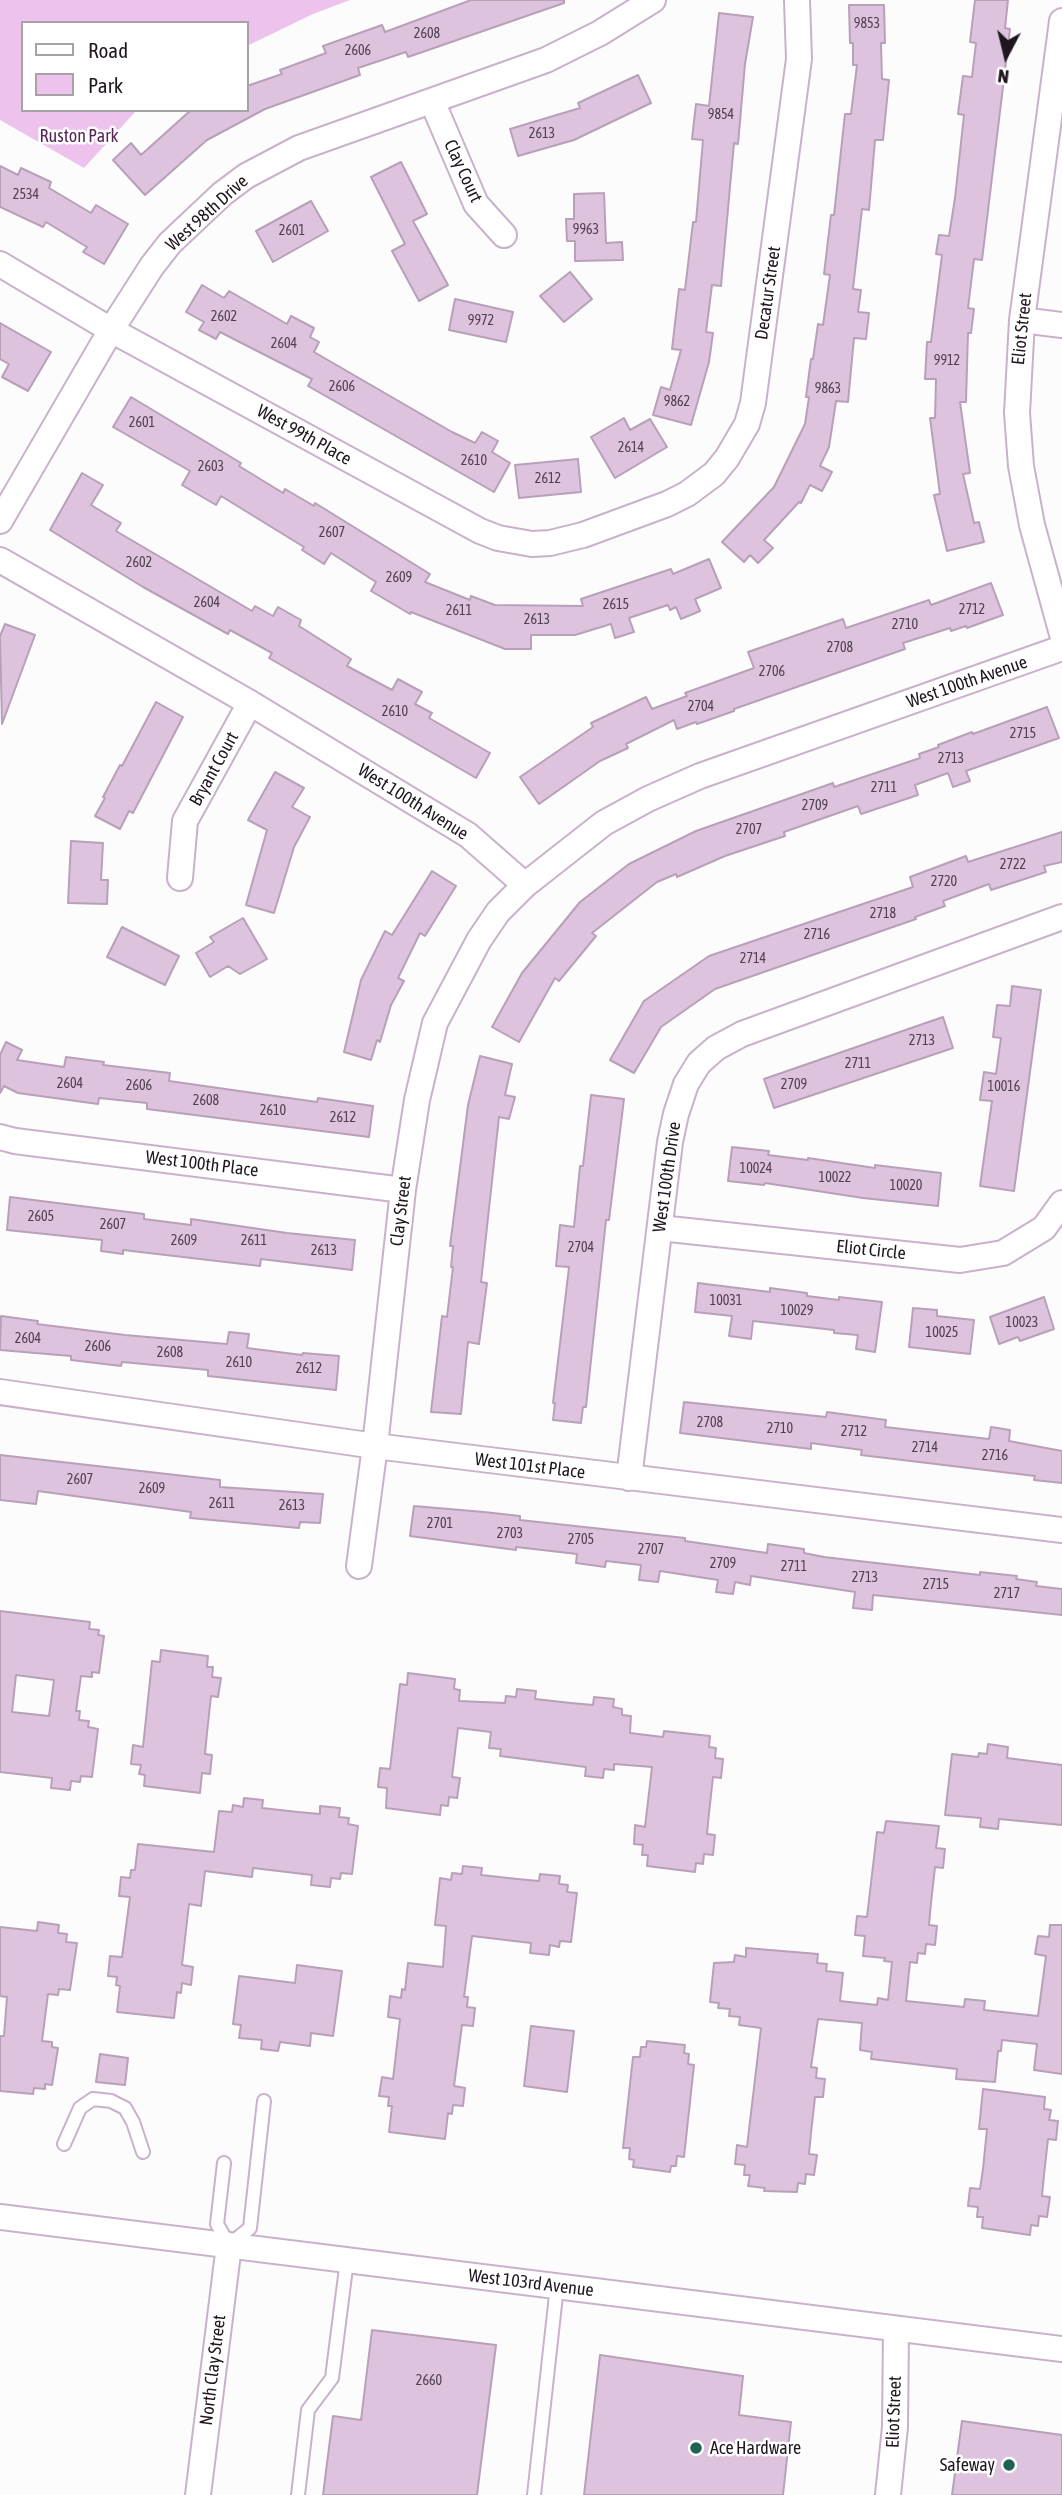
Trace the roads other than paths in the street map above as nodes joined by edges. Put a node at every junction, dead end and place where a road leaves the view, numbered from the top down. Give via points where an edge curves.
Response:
1 (653, 0) edge
2 (797, 0) edge
3 (1062, 21) edge
4 (1060, 62) edge
5 (432, 101) junction
6 (504, 235) dead end
7 (0, 264) edge
8 (1022, 320) junction
9 (1062, 325) edge
10 (111, 330) junction
11 (0, 521) edge
12 (624, 521) joint
13 (0, 560) edge
14 (1062, 634) edge
15 (1062, 648) edge
16 (250, 704) junction
17 (180, 878) dead end
18 (525, 885) junction
19 (1062, 917) edge
20 (0, 1137) edge
21 (403, 1189) junction
22 (1062, 1203) edge
23 (660, 1228) junction
24 (0, 1392) edge
25 (375, 1446) junction
26 (629, 1478) junction
27 (1062, 1530) edge
28 (359, 1566) dead end
29 (264, 2101) dead end
30 (65, 2144) dead end
31 (143, 2152) dead end
32 (224, 2164) dead end
33 (0, 2217) edge
34 (229, 2245) junction
35 (347, 2260) junction
36 (556, 2286) junction
37 (896, 2329) junction
38 (1062, 2349) edge
39 (198, 2495) edge
40 (298, 2495) edge
41 (534, 2495) edge
42 (888, 2495) edge

1 - 5 street, West 98th Drive via 546,60
2 - 12 street, Decatur Street via 799,59 747,424 714,474 677,499
3 - 4 street, Eliot Street
4 - 8 street, Eliot Street
5 - 6 street, Clay Court via 476,204
5 - 10 street, West 98th Drive via 299,148 246,176 170,243
7 - 10 street, West 99th Place
8 - 9 street
8 - 14 street, Eliot Street via 1017,413 1021,466
10 - 11 street, West 98th Drive
10 - 12 street, West 99th Place via 480,531 519,542 550,543
13 - 16 street, West 100th Avenue
15 - 18 street, West 100th Avenue via 700,776 604,823
16 - 17 street, Bryant Court via 185,821
16 - 18 street, West 100th Avenue via 468,835
18 - 21 street, Clay Street via 478,940 435,1023
19 - 23 street, West 100th Drive via 742,1034 716,1048 686,1084 676,1114
20 - 21 street, West 100th Place
21 - 25 street, Clay Street
22 - 23 street, Eliot Circle via 1044,1228 1003,1253 960,1260
23 - 26 street, West 100th Drive
24 - 25 street, West 101st Place
25 - 26 street, West 101st Place
25 - 28 street, Clay Street
26 - 27 street, West 101st Place
29 - 34 lane via 250,2228
30 - 31 lane via 80,2108 93,2099 125,2108
32 - 34 lane via 217,2224
33 - 34 street, West 103rd Avenue
34 - 35 street, West 103rd Avenue
34 - 39 street, North Clay Street
35 - 36 street, West 103rd Avenue
35 - 40 lane via 331,2378 308,2410
36 - 37 street, West 103rd Avenue
36 - 41 lane
37 - 38 street, West 103rd Avenue
37 - 42 street, Eliot Street via 895,2427

